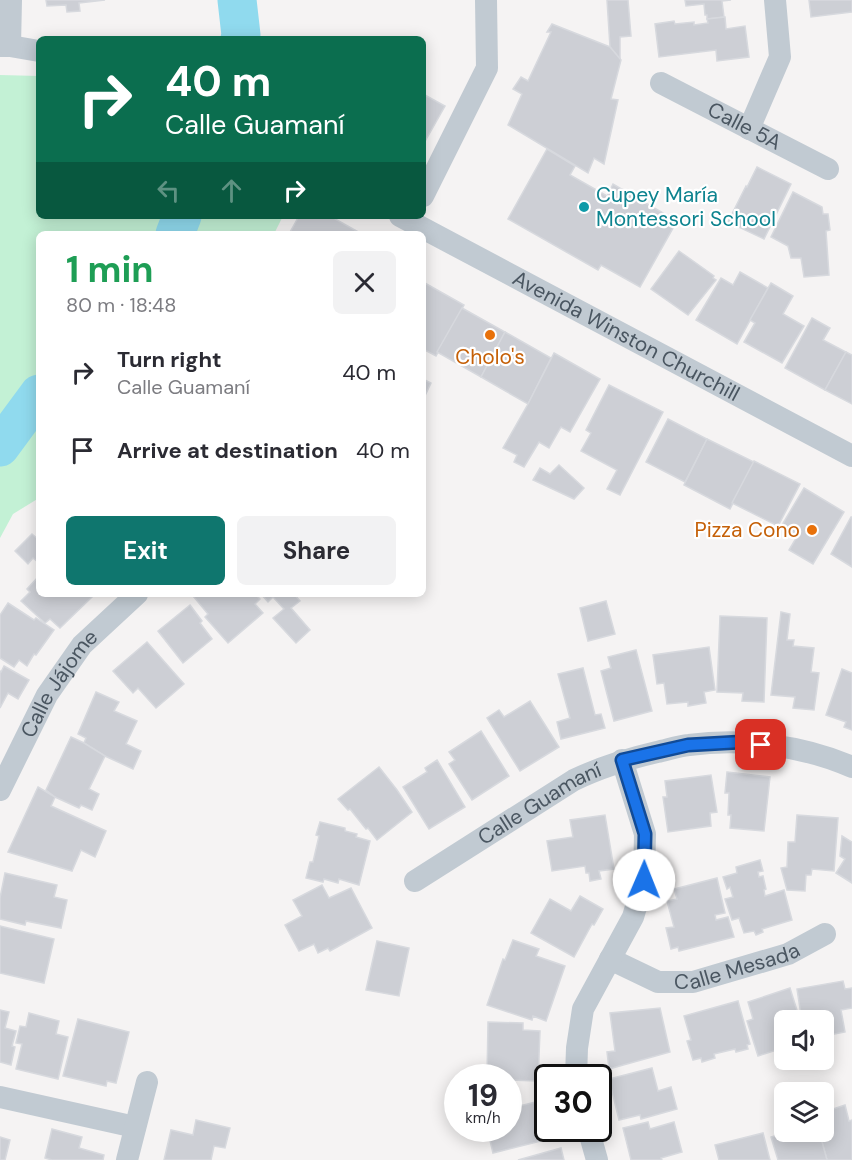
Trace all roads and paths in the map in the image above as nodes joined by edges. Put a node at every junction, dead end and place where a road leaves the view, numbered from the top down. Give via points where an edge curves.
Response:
1 (11, 0) edge
2 (486, 0) edge
3 (775, 0) edge
4 (5, 46) edge
5 (36, 51) edge
6 (661, 83) dead end
7 (749, 129) junction
8 (828, 169) dead end
9 (426, 190) edge
10 (407, 222) edge
11 (424, 231) edge
12 (426, 232) edge
13 (852, 456) edge
14 (134, 597) edge
15 (622, 760) junction
16 (852, 767) edge
17 (0, 790) edge
18 (415, 881) dead end
19 (825, 934) dead end
20 (610, 959) junction
21 (576, 1064) edge
22 (147, 1082) dead end
23 (0, 1097) edge
24 (135, 1127) junction
25 (592, 1142) edge
26 (127, 1160) edge
27 (597, 1160) edge

1 - 4 street
2 - 9 street via 487,68
3 - 7 street via 780,57
4 - 5 street
6 - 7 street, Calle 5A
7 - 8 street, Calle 5A
10 - 11 street, Avenida Winston Churchill
12 - 13 street, Avenida Winston Churchill
14 - 17 street, Calle Jájome via 82,645 47,695
15 - 16 street, Calle Guamaní via 688,745 741,742 801,750
15 - 18 street, Calle Guamaní via 574,780
15 - 20 street via 645,834 644,880 633,917
19 - 20 street, Calle Mesada via 788,954 693,982 658,982
20 - 21 street via 583,1010
22 - 24 street
23 - 24 street
24 - 26 street
25 - 27 street

